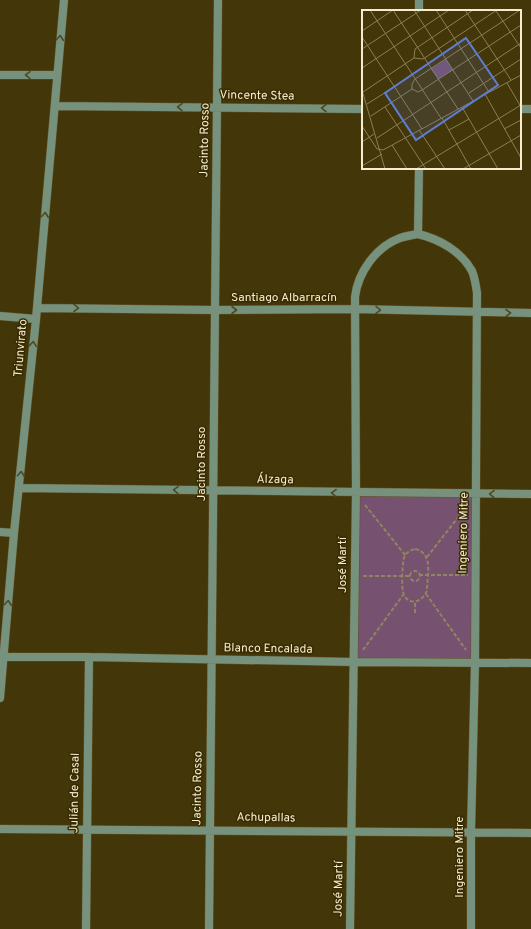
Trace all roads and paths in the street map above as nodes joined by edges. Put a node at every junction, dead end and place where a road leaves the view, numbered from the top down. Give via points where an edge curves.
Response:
1 (64, 0) edge
2 (218, 0) edge
3 (0, 75) edge
4 (57, 75) junction
5 (55, 106) junction
6 (217, 107) junction
7 (362, 109) edge
8 (419, 169) edge
9 (418, 234) junction
10 (37, 308) junction
11 (214, 310) junction
12 (354, 310) junction
13 (478, 312) junction
14 (531, 313) edge
15 (0, 316) edge
16 (36, 318) junction
17 (20, 488) junction
18 (214, 491) junction
19 (356, 493) junction
20 (476, 494) junction
21 (531, 494) edge
22 (0, 532) edge
23 (14, 534) junction
24 (405, 555) junction
25 (427, 557) junction
26 (419, 575) junction
27 (427, 575) junction
28 (476, 575) junction
29 (355, 576) junction
30 (403, 576) junction
31 (410, 576) junction
32 (426, 594) junction
33 (403, 595) junction
34 (415, 602) junction
35 (415, 613) dead end
36 (363, 650) dead end
37 (466, 650) dead end
38 (4, 657) junction
39 (88, 657) junction
40 (212, 660) junction
41 (354, 662) junction
42 (475, 663) junction
43 (531, 663) edge
44 (0, 698) edge
45 (0, 829) edge
46 (87, 829) junction
47 (210, 830) junction
48 (352, 831) junction
49 (471, 832) junction
50 (531, 833) edge
51 (86, 929) edge
52 (209, 929) edge
53 (350, 929) edge
54 (471, 929) edge

4 -> 1 street, Triunvirato
2 - 6 street, Jacinto Rosso
4 -> 3 street
4 - 5 street, Triunvirato
6 -> 5 street, Vincente Stea
10 -> 5 street, Triunvirato
7 -> 6 street, Vincente Stea
6 - 11 street, Jacinto Rosso
8 - 9 street
9 - 12 street, José Martí via 400,238 366,265 356,287
9 - 13 street, Ingeniero Mitre via 449,247 465,262 475,280
10 -> 11 street, Santiago Albarracín
10 - 16 street, Triunvirato
11 -> 12 street, Santiago Albarracín
11 - 18 street, Jacinto Rosso
12 -> 13 street, Santiago Albarracín
12 - 19 street, José Martí
13 -> 14 street, Santiago Albarracín
13 - 20 street, Ingeniero Mitre
15 - 16 street
17 -> 16 street, Triunvirato
18 -> 17 street, Álzaga
17 - 23 street, Triunvirato
19 -> 18 street, Álzaga
18 - 40 street, Jacinto Rosso
19 - 20 street, Álzaga
19 - 24 path
19 - 29 street, José Martí
21 -> 20 street, Álzaga
20 - 25 path
20 - 28 street, Ingeniero Mitre
22 - 23 street
38 -> 23 street, Triunvirato
24 - 25 path via 411,550 416,550 423,552
24 - 30 path
25 - 27 path
26 - 27 path
26 - 31 path via 415,571
26 - 31 path via 414,581
27 - 28 path
27 - 32 path
28 - 42 street, Ingeniero Mitre
29 - 30 path
29 - 41 street, José Martí
30 - 31 path
30 - 33 path
32 - 34 path
32 - 37 path
33 - 34 path
33 - 36 path
34 - 35 path
38 - 39 street, Blanco Encalada
38 - 44 street, Triunvirato
39 - 40 street, Blanco Encalada
39 - 46 street, Julián de Casal
40 - 41 street, Blanco Encalada
40 - 47 street, Jacinto Rosso
41 - 42 street, Blanco Encalada
41 - 48 street, José Martí
42 - 43 street, Blanco Encalada
42 - 49 street, Ingeniero Mitre
45 - 46 street, Achupallas
46 - 47 street, Achupallas
46 - 51 street, Julián de Casal
47 - 48 street, Achupallas
47 - 52 street, Jacinto Rosso
48 - 49 street, Achupallas
48 - 53 street, José Martí
49 - 50 street, Achupallas
49 - 54 street, Ingeniero Mitre

